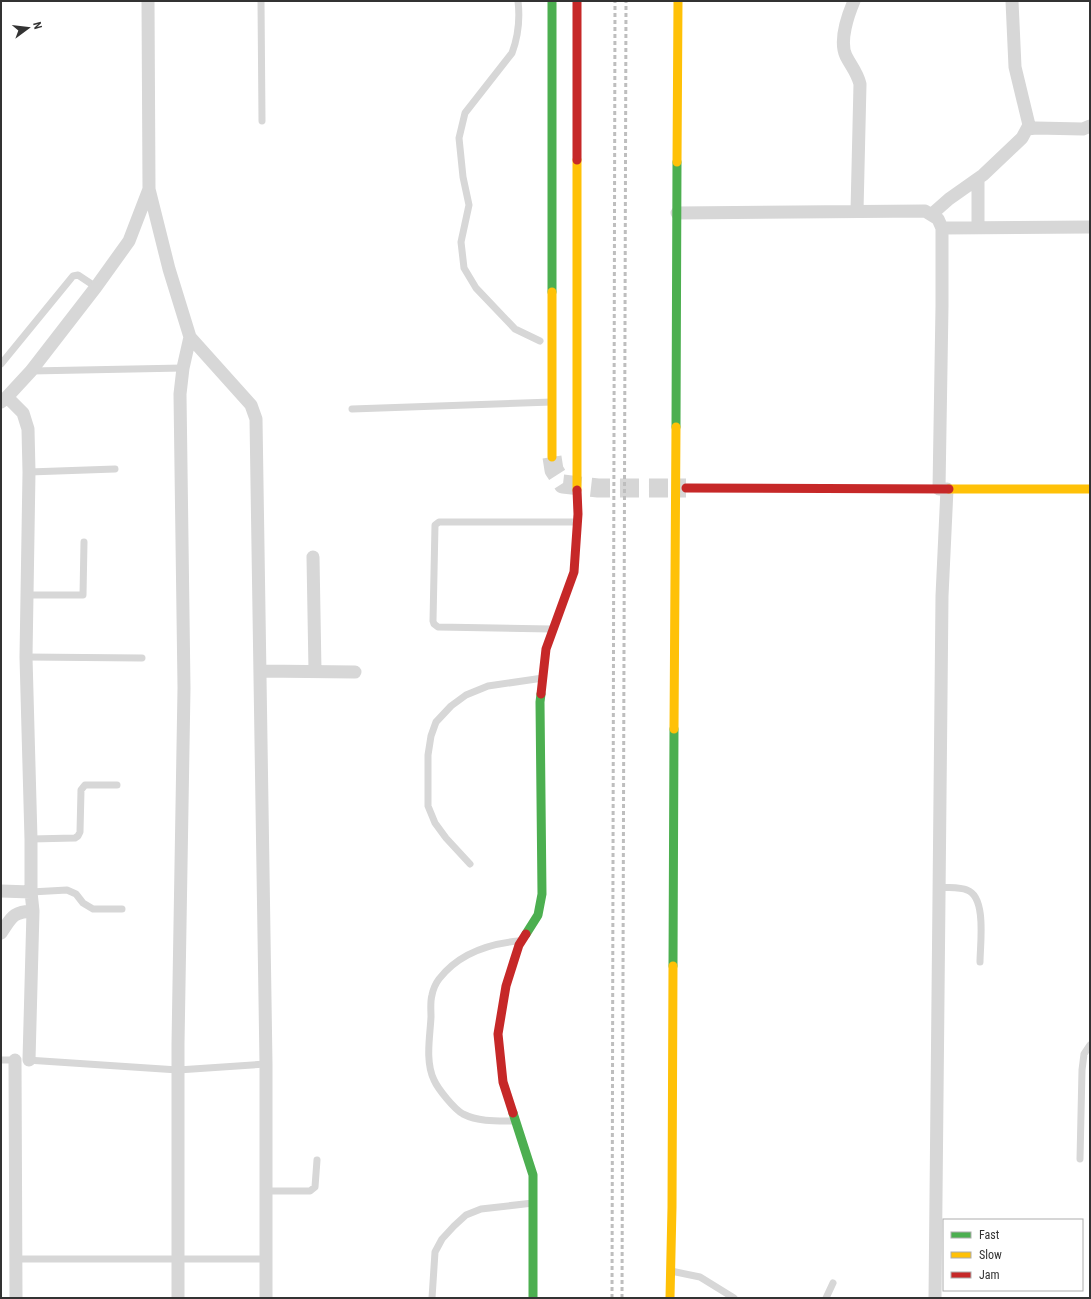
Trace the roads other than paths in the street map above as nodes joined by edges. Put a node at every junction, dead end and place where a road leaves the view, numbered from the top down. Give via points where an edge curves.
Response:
1 (148, 1) edge
2 (261, 1) edge
3 (518, 1) edge
4 (552, 1) edge
5 (577, 1) edge
6 (678, 1) edge
7 (854, 1) edge
8 (1012, 1) edge
9 (262, 121) dead end
10 (1090, 126) edge
11 (1027, 129) junction
12 (978, 179) junction
13 (149, 189) junction
14 (857, 211) junction
15 (677, 213) junction
16 (932, 214) junction
17 (978, 227) junction
18 (1090, 227) edge
19 (942, 228) junction
20 (96, 287) junction
21 (190, 337) junction
22 (540, 341) dead end
23 (1, 364) edge
24 (183, 368) junction
25 (31, 371) junction
26 (4, 400) edge
27 (552, 402) junction
28 (352, 409) dead end
29 (552, 457) tunnel mouth
30 (115, 469) dead end
31 (29, 472) junction
32 (686, 488) tunnel mouth
33 (943, 489) junction
34 (1090, 489) edge
35 (578, 522) junction
36 (84, 542) dead end
37 (313, 557) dead end
38 (27, 595) junction
39 (553, 629) junction
40 (26, 657) junction
41 (142, 658) dead end
42 (260, 671) junction
43 (315, 671) junction
44 (355, 672) dead end
45 (543, 678) junction
46 (116, 785) dead end
47 (31, 839) junction
48 (470, 864) dead end
49 (940, 887) junction
50 (1, 891) edge
51 (31, 892) junction
52 (122, 909) dead end
53 (33, 911) junction
54 (1, 933) edge
55 (521, 940) junction
56 (980, 962) dead end
57 (1090, 1044) edge
58 (1, 1060) edge
59 (15, 1060) junction
60 (29, 1060) junction
61 (266, 1064) junction
62 (178, 1070) junction
63 (516, 1121) junction
64 (1080, 1159) dead end
65 (317, 1160) dead end
66 (266, 1191) junction
67 (533, 1203) junction
68 (16, 1258) junction
69 (178, 1258) junction
70 (266, 1259) junction
71 (671, 1271) junction
72 (833, 1283) dead end
73 (16, 1298) edge
74 (178, 1298) edge
75 (266, 1298) edge
76 (432, 1298) edge
77 (533, 1298) edge
78 (670, 1298) edge
79 (734, 1298) edge
80 (826, 1298) edge
81 (935, 1298) edge

1 - 13 street
2 - 9 lane
3 - 22 lane via 516,42 512,53 465,112 460,132 463,177 469,205 461,242 464,268 476,288 515,329
4 - 27 street
5 - 35 street
6 - 15 street
7 - 14 street via 843,40 846,56 860,84
8 - 11 street via 1015,67 1029,125
10 - 11 street via 1083,129
11 - 12 street via 1022,138
12 - 16 street
12 - 17 street
13 - 20 street via 129,241
13 - 21 street via 169,269
14 - 15 street
14 - 16 street via 925,211
15 - 71 street
16 - 19 street
17 - 18 street
17 - 19 street
19 - 33 street
20 - 23 lane via 78,275 73,276
20 - 25 street
21 - 24 street
21 - 42 street via 251,405 256,419
24 - 25 lane
24 - 62 street via 180,394 184,688
25 - 26 street
26 - 31 street via 23,413 28,429
27 - 28 lane
27 - 29 street
30 - 31 lane
31 - 38 street
32 - 33 street
33 - 34 street
33 - 49 street
35 - 39 street via 574,572
35 - 39 lane via 438,522 435,525 433,621 438,628
36 - 38 lane via 83,595
37 - 43 street
38 - 40 street
39 - 45 street via 546,649
40 - 41 lane
40 - 47 street
42 - 43 street
42 - 61 street
43 - 44 street
45 - 48 lane via 488,686 466,695 451,706 433,729 428,755 428,806 435,823
45 - 55 street via 540,702 542,894 538,914
46 - 47 lane via 83,787 80,832 75,838
47 - 51 street
49 - 56 lane via 967,889 978,900
49 - 81 street
50 - 51 street
51 - 52 lane via 67,890 76,894 83,903 93,909
51 - 53 street
53 - 54 street via 19,912 13,916
53 - 60 street
55 - 63 street via 506,986 498,1034 503,1082
55 - 63 lane via 485,947 470,953 452,964 438,980 432,996 429,1057 434,1081 462,1113 472,1118
57 - 64 lane via 1084,1054 1082,1070
58 - 59 lane
59 - 60 lane
59 - 68 street
60 - 62 lane
61 - 62 lane
61 - 66 street
62 - 69 street
63 - 67 street via 533,1175
65 - 66 lane via 315,1187 310,1191
66 - 70 street
67 - 76 lane via 481,1209 466,1215 454,1226 435,1252
67 - 77 street
68 - 69 lane
68 - 73 street
69 - 70 lane
69 - 74 street
70 - 75 street
71 - 78 street
71 - 79 lane via 700,1277
72 - 80 lane

